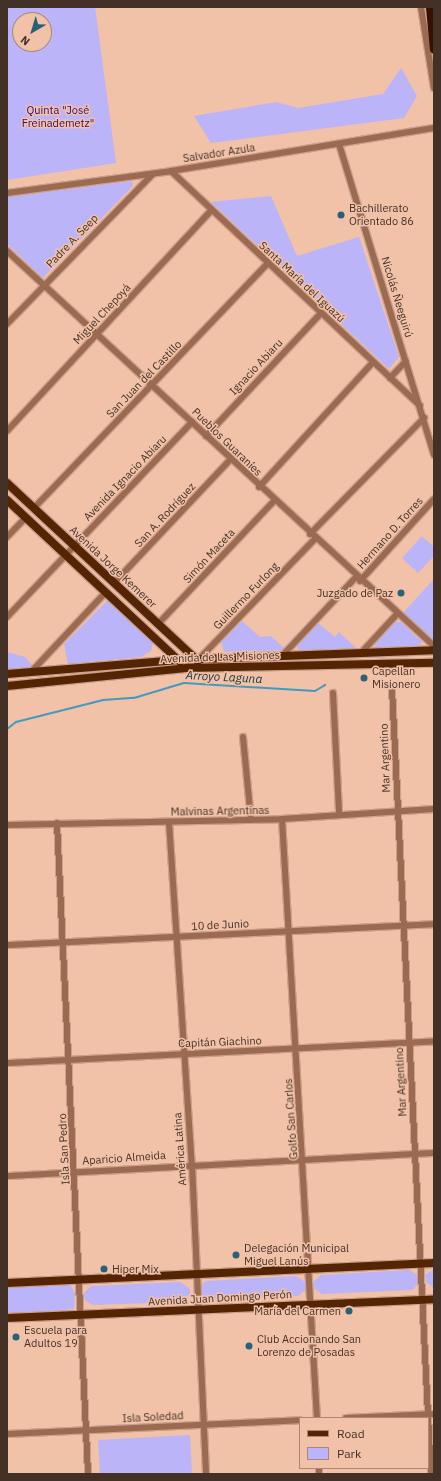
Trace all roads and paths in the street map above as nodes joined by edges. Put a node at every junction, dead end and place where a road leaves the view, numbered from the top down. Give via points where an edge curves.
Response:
1 (421, 7) edge
2 (430, 7) edge
3 (434, 49) edge
4 (434, 88) edge
5 (434, 128) edge
6 (339, 144) junction
7 (171, 171) junction
8 (153, 174) junction
9 (7, 193) edge
10 (212, 210) junction
11 (7, 251) edge
12 (268, 263) junction
13 (43, 285) junction
14 (321, 313) junction
15 (7, 324) edge
16 (97, 334) junction
17 (406, 361) junction
18 (373, 362) junction
19 (390, 378) junction
20 (152, 385) junction
21 (420, 406) junction
22 (424, 418) junction
23 (192, 422) junction
24 (7, 431) edge
25 (206, 436) junction
26 (434, 456) edge
27 (230, 460) junction
28 (7, 483) edge
29 (259, 487) junction
30 (434, 499) edge
31 (7, 500) edge
32 (274, 501) junction
33 (34, 508) junction
34 (26, 517) junction
35 (7, 537) edge
36 (313, 537) junction
37 (74, 546) junction
38 (66, 555) junction
39 (358, 579) junction
40 (114, 583) junction
41 (106, 592) junction
42 (396, 614) junction
43 (7, 617) edge
44 (158, 624) junction
45 (434, 646) edge
46 (434, 650) edge
47 (360, 654) junction
48 (281, 657) junction
49 (178, 660) junction
50 (434, 663) edge
51 (192, 665) junction
52 (204, 668) joint
53 (32, 671) junction
54 (7, 674) edge
55 (7, 686) edge
56 (392, 689) dead end
57 (333, 693) dead end
58 (243, 737) dead end
59 (434, 809) edge
60 (397, 811) junction
61 (339, 813) junction
62 (282, 819) junction
63 (251, 820) junction
64 (169, 822) junction
65 (56, 823) junction
66 (7, 825) edge
67 (434, 924) edge
68 (402, 926) junction
69 (288, 931) junction
70 (177, 937) junction
71 (62, 941) junction
72 (7, 945) edge
73 (434, 1041) edge
74 (409, 1042) junction
75 (296, 1049) junction
76 (184, 1053) junction
77 (69, 1058) junction
78 (7, 1062) edge
79 (434, 1153) edge
80 (416, 1154) junction
81 (304, 1159) junction
82 (192, 1164) junction
83 (75, 1171) junction
84 (7, 1176) edge
85 (434, 1263) edge
86 (421, 1264) junction
87 (309, 1269) junction
88 (197, 1274) junction
89 (78, 1280) junction
90 (7, 1283) edge
91 (422, 1299) junction
92 (434, 1299) edge
93 (310, 1304) junction
94 (197, 1310) junction
95 (78, 1315) junction
96 (7, 1318) edge
97 (431, 1414) edge
98 (317, 1417) edge
99 (367, 1417) edge
100 (299, 1420) edge
101 (203, 1425) junction
102 (86, 1430) junction
103 (7, 1434) edge
104 (88, 1474) edge
105 (206, 1474) edge
106 (431, 1474) edge

1 - 4 street
2 - 3 highway
5 - 6 street, Salvador Azula
6 - 7 street, Salvador Azula
6 - 17 street, Nicolás Ñeeguirú
7 - 8 street, Salvador Azula
7 - 10 street, Santa María del Iguazú
8 - 9 street, Salvador Azula
8 - 13 street, Padre A. Seep
10 - 12 street, Santa María del Iguazú
10 - 16 street, Miguel Chepoyá
11 - 13 street, Pueblos Guaraníes
12 - 14 street, Santa María del Iguazú
12 - 20 street, San Juan del Castillo
13 - 15 street, Padre A. Seep
13 - 16 street, Pueblos Guaraníes
14 - 18 street, Santa María del Iguazú
14 - 25 street, Ignacio Abiaru
16 - 20 street, Pueblos Guaraníes
16 - 24 street, Miguel Chepoyá
17 - 19 street
17 - 21 street, Nicolás Ñeeguirú
18 - 19 street, Santa María del Iguazú
18 - 29 street
19 - 21 street, Santa María del Iguazú
20 - 23 street, Pueblos Guaraníes
20 - 33 street, San Juan del Castillo
21 - 22 street, Nicolás Ñeeguirú
22 - 26 street, Nicolás Ñeeguirú
22 - 36 street, Guillermo Furlong
23 - 25 street, Pueblos Guaraníes
23 - 37 street, Avenida Ignacio Abiaru
25 - 27 street, Pueblos Guaraníes
27 - 29 street, Pueblos Guaraníes
27 - 40 street, San A. Rodríguez
28 - 33 main road, Avenida Jorge Kemerer
29 - 32 street, Pueblos Guaraníes
30 - 39 street, Hermano D. Torres
31 - 34 main road, Avenida Jorge Kemerer
32 - 36 street, Pueblos Guaraníes
32 - 44 street, Simón Maceta
33 - 37 main road, Avenida Jorge Kemerer
34 - 35 street
34 - 38 main road, Avenida Jorge Kemerer
36 - 39 street, Pueblos Guaraníes
36 - 51 street, Guillermo Furlong
37 - 38 street, Avenida Ignacio Abiaru
37 - 40 main road, Avenida Jorge Kemerer
38 - 41 main road, Avenida Jorge Kemerer
38 - 43 street, Avenida Ignacio Abiaru
39 - 42 street, Pueblos Guaraníes
39 - 48 street, Hermano D. Torres
40 - 44 main road, Avenida Jorge Kemerer
41 - 49 main road, Avenida Jorge Kemerer
41 - 53 street
42 - 45 street, Pueblos Guaraníes
42 - 47 street
44 - 51 main road, Avenida Jorge Kemerer
46 - 47 main road, Avenida de Las Misiones
47 - 48 main road, Avenida de Las Misiones
48 - 51 main road, Avenida de Las Misiones
49 - 51 main road, Avenida de Las Misiones
49 - 51 main road, Avenida Jorge Kemerer
49 - 53 main road, Avenida de Las Misiones
50 - 52 main road, Avenida de Las Misiones
51 - 52 main road, Avenida Jorge Kemerer
51 - 55 main road, Avenida de Las Misiones
53 - 54 main road, Avenida de Las Misiones
56 - 60 street, Mar Argentino
57 - 61 street
58 - 63 street
59 - 60 street, Malvinas Argentinas
60 - 61 street, Malvinas Argentinas
60 - 68 street, Mar Argentino
61 - 62 street, Malvinas Argentinas
62 - 63 street, Malvinas Argentinas
62 - 69 street, Golfo San Carlos
63 - 64 street, Malvinas Argentinas
64 - 65 street, Malvinas Argentinas
64 - 70 street, América Latina
65 - 66 street, Malvinas Argentinas
65 - 71 street, Isla San Pedro
67 - 68 street, 10 de Junio
68 - 69 street, 10 de Junio
68 - 74 street, Mar Argentino
69 - 70 street, 10 de Junio
69 - 75 street, Golfo San Carlos
70 - 71 street, 10 de Junio
70 - 76 street, América Latina
71 - 72 street, 10 de Junio
71 - 77 street, Isla San Pedro
73 - 74 street, Capitán Giachino
74 - 75 street, Capitán Giachino
74 - 80 street, Mar Argentino
75 - 76 street, Capitán Giachino
75 - 81 street, Golfo San Carlos
76 - 77 street, Capitán Giachino
76 - 82 street, América Latina
77 - 78 street, Capitán Giachino
77 - 83 street, Isla San Pedro
79 - 80 street, Aparicio Almeida
80 - 81 street, Aparicio Almeida
80 - 86 street, Mar Argentino
81 - 82 street, Aparicio Almeida
81 - 87 street, Golfo San Carlos
82 - 83 street, Aparicio Almeida
82 - 88 street, América Latina
83 - 84 street, Aparicio Almeida
83 - 89 street, Isla San Pedro
85 - 86 main road
86 - 87 main road
86 - 91 street, Mar Argentino
87 - 88 main road
87 - 93 street, Golfo San Carlos
88 - 89 main road
88 - 94 street, América Latina
89 - 90 main road
89 - 95 street, Isla San Pedro
91 - 92 main road, Avenida Juan Domingo Perón
91 - 93 main road, Avenida Juan Domingo Perón
91 - 97 street, Mar Argentino
93 - 94 main road, Avenida Juan Domingo Perón
93 - 98 street, Golfo San Carlos
94 - 95 main road, Avenida Juan Domingo Perón
94 - 101 street, América Latina
95 - 96 main road, Avenida Juan Domingo Perón
95 - 102 street, Isla San Pedro
97 - 99 street
97 - 106 street, Mar Argentino
100 - 101 street, Isla Soledad
101 - 102 street, Isla Soledad
101 - 105 street, América Latina
102 - 103 street, Isla Soledad
102 - 104 street, Isla San Pedro

